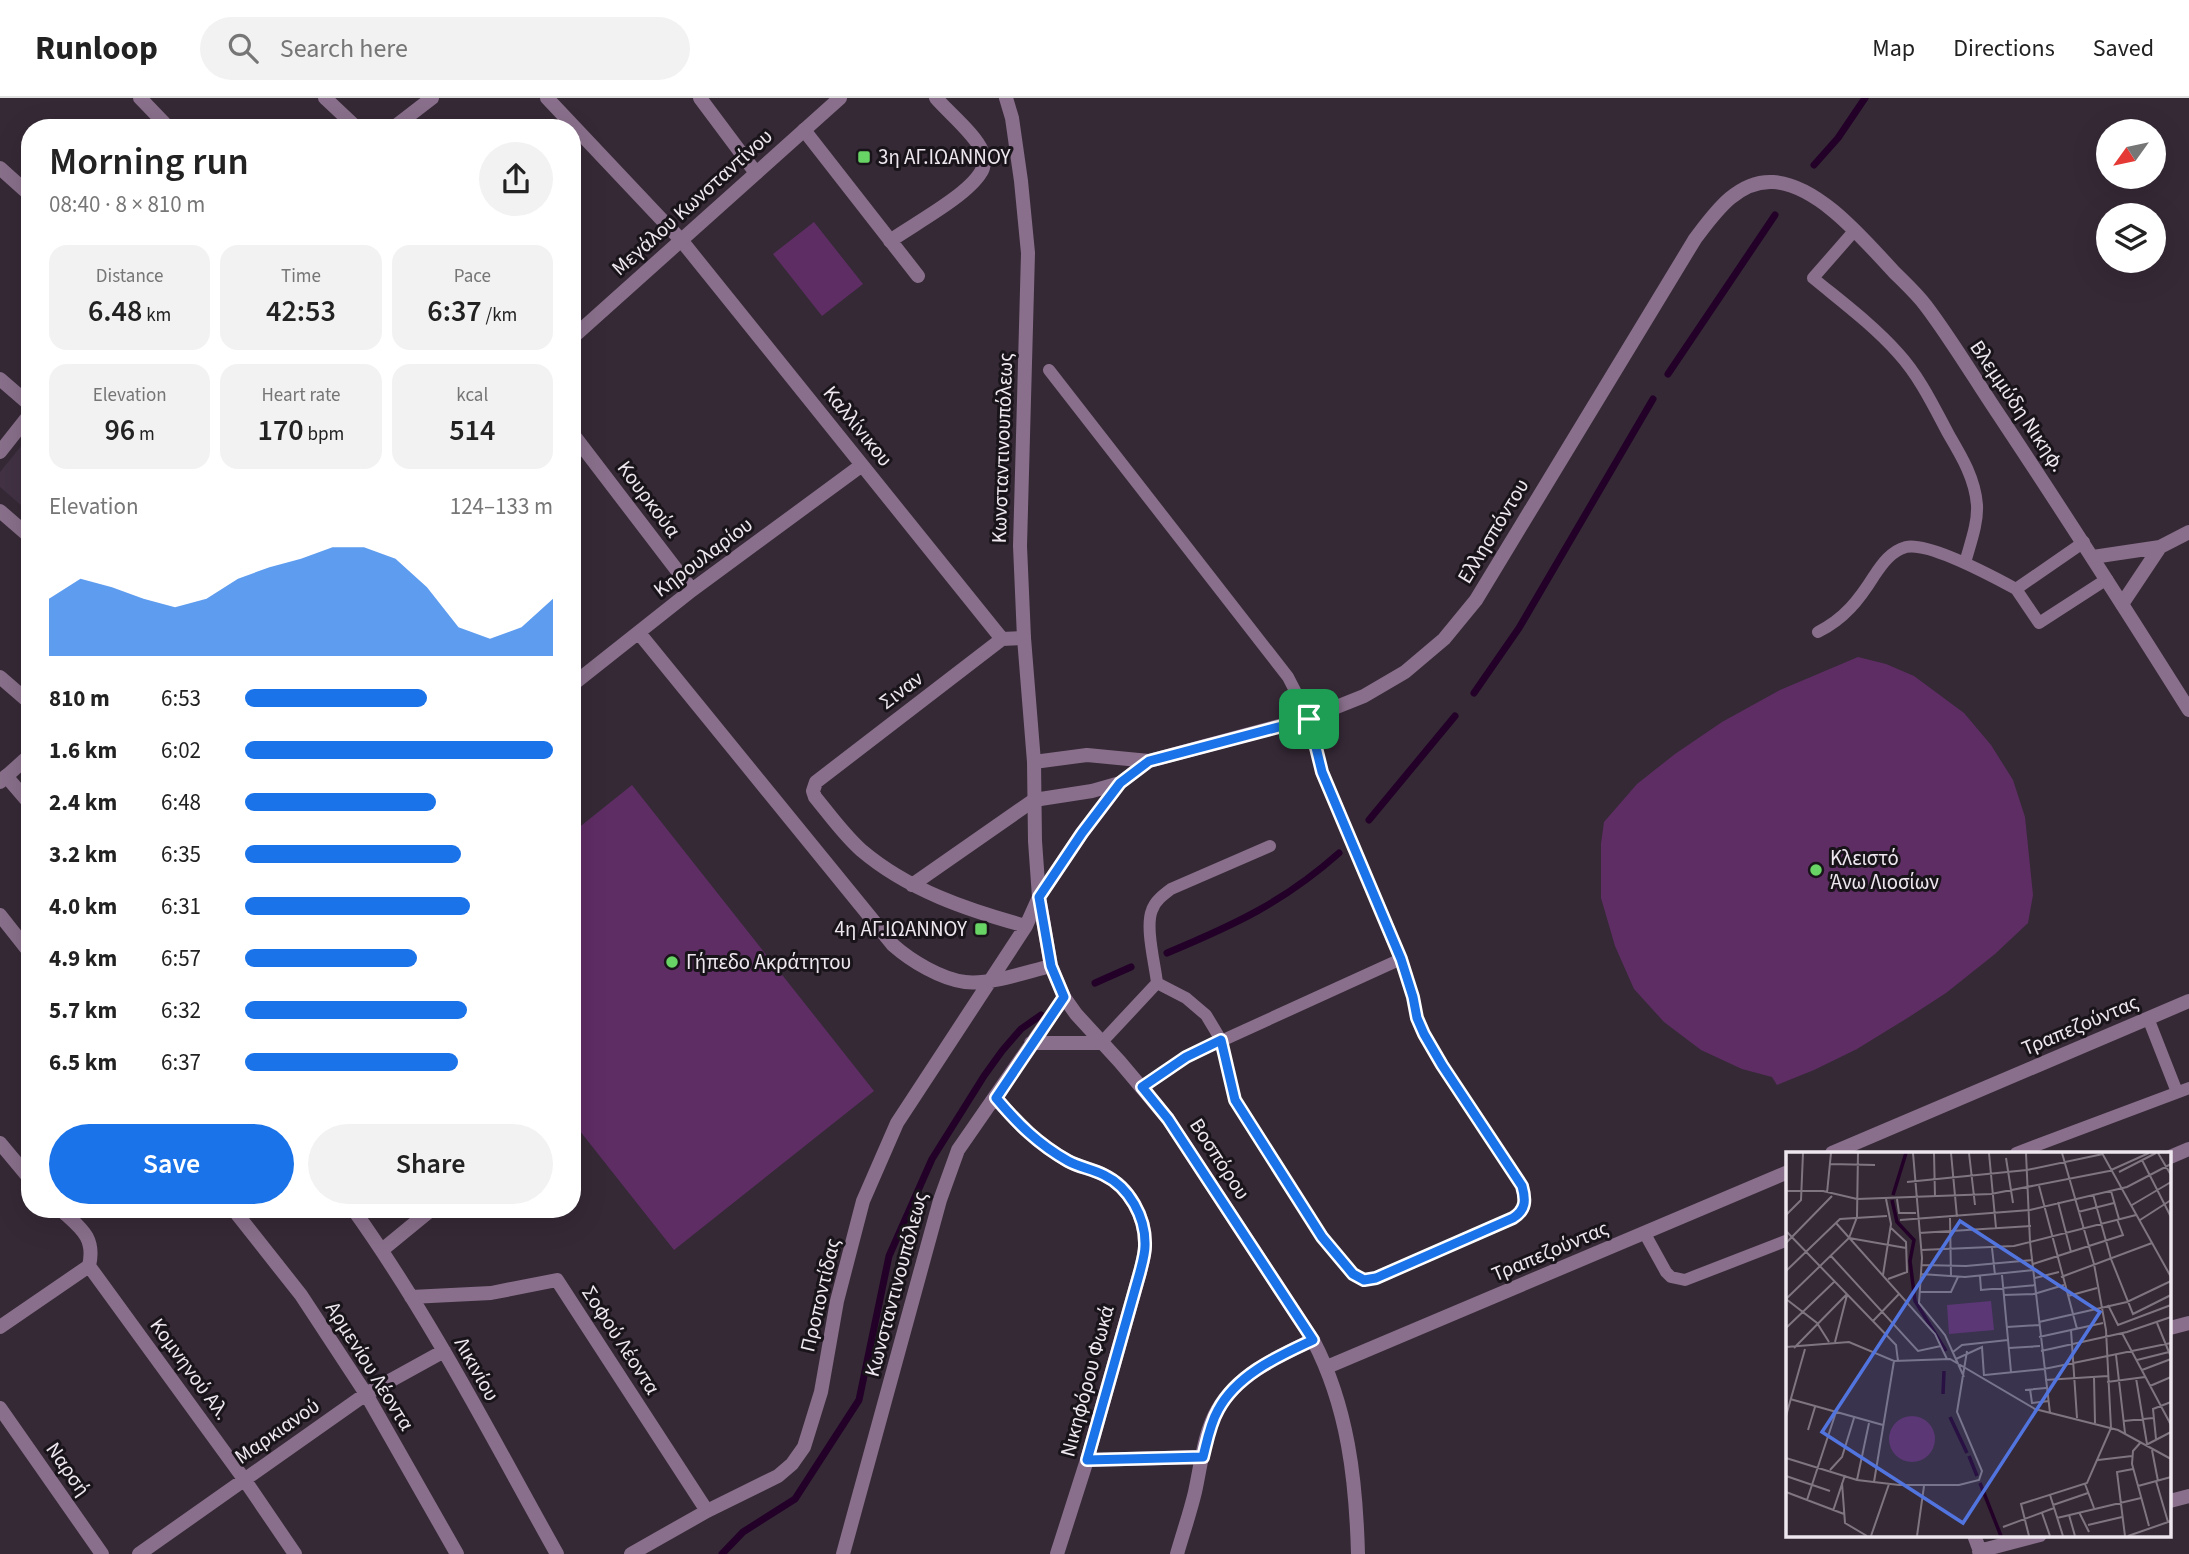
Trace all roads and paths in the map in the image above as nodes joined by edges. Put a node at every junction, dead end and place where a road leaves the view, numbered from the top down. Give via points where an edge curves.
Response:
1 (140, 98) edge
2 (325, 98) edge
3 (432, 98) edge
4 (547, 98) edge
5 (700, 98) edge
6 (840, 98) edge
7 (936, 98) edge
8 (1006, 98) edge
9 (160, 119) edge
10 (347, 119) edge
11 (405, 119) edge
12 (567, 119) edge
13 (804, 131) junction
14 (581, 134) edge
15 (0, 168) edge
16 (755, 173) junction
17 (1760, 183) joint
18 (21, 187) edge
19 (1855, 230) junction
20 (681, 240) junction
21 (890, 240) junction
22 (918, 276) dead end
23 (581, 330) edge
24 (1049, 370) dead end
25 (0, 379) edge
26 (21, 397) edge
27 (21, 425) edge
28 (581, 445) edge
29 (0, 452) edge
30 (862, 465) junction
31 (0, 511) edge
32 (21, 529) edge
33 (2189, 532) edge
34 (2084, 542) junction
35 (2160, 547) junction
36 (2093, 557) junction
37 (1965, 563) junction
38 (2107, 579) junction
39 (2016, 589) junction
40 (692, 590) junction
41 (2122, 604) junction
42 (1818, 632) dead end
43 (639, 633) junction
44 (1024, 638) junction
45 (1002, 639) junction
46 (0, 677) edge
47 (581, 678) edge
48 (21, 696) edge
49 (2189, 710) edge
50 (1309, 719) junction
51 (1149, 761) junction
52 (1034, 762) junction
53 (21, 763) edge
54 (3, 779) edge
55 (1120, 783) junction
56 (21, 796) edge
57 (1034, 800) junction
58 (1270, 846) dead end
59 (912, 885) junction
60 (1039, 897) junction
61 (0, 915) edge
62 (1026, 926) junction
63 (21, 942) edge
64 (1401, 959) junction
65 (1051, 966) junction
66 (991, 980) junction
67 (1157, 983) junction
68 (1064, 997) junction
69 (2189, 1001) edge
70 (2148, 1018) junction
71 (1221, 1040) junction
72 (1031, 1043) junction
73 (1101, 1043) junction
74 (1142, 1087) junction
75 (2183, 1090) edge
76 (996, 1098) junction
77 (0, 1143) edge
78 (1854, 1149) edge
79 (2189, 1149) edge
80 (2019, 1152) edge
81 (2172, 1156) edge
82 (21, 1168) edge
83 (1786, 1173) edge
84 (69, 1218) edge
85 (240, 1218) edge
86 (359, 1218) edge
87 (421, 1218) edge
88 (1645, 1234) junction
89 (1786, 1241) edge
90 (382, 1250) junction
91 (89, 1266) junction
92 (411, 1297) junction
93 (2189, 1323) edge
94 (0, 1327) edge
95 (2172, 1327) edge
96 (1313, 1340) junction
97 (444, 1351) junction
98 (1327, 1367) junction
99 (366, 1394) junction
100 (0, 1408) edge
101 (1203, 1457) junction
102 (1087, 1460) junction
103 (244, 1479) junction
104 (2189, 1496) edge
105 (2172, 1500) edge
106 (707, 1511) junction
107 (2036, 1536) edge
108 (1980, 1552) edge
109 (102, 1554) edge
110 (139, 1554) edge
111 (295, 1554) edge
112 (457, 1554) edge
113 (557, 1554) edge
114 (631, 1554) edge
115 (843, 1554) edge
116 (1057, 1554) edge
117 (1177, 1554) edge
118 (1358, 1554) edge

1 - 9 street
2 - 10 street
3 - 11 street
4 - 12 street, Καλλίνικου
5 - 16 street
6 - 13 street, Μεγάλου Κωνσταντίνου
7 - 21 street via 974,138 983,153 983,167 958,195
8 - 44 street, Κωνσταντινουπόλεως via 1028,253 1020,547
13 - 16 street, Μεγάλου Κωνσταντίνου
13 - 21 street
14 - 20 street, Καλλίνικου
15 - 18 street
16 - 20 street, Μεγάλου Κωνσταντίνου
17 - 19 street, Βλεμμύδη Νικηφ. via 1792,186
17 - 50 street, Ελλησπόντου via 1736,193 1695,239 1476,600 1444,639 1395,678
19 - 34 street, Βλεμμύδη Νικηφ. via 1925,305
19 - 37 lane via 1813,278 1899,354 1965,463 1977,507
20 - 23 street, Μεγάλου Κωνσταντίνου
20 - 30 street, Καλλίνικου
21 - 22 street
24 - 50 lane via 1288,677
25 - 26 street
27 - 29 street
28 - 40 street, Κουρκούα
30 - 40 street, Κηρουλαρίου
30 - 45 street, Καλλίνικου
31 - 32 street
33 - 35 street
34 - 36 street, Βλεμμύδη Νικηφ.
34 - 39 lane
35 - 36 street
35 - 41 street
36 - 38 street, Βλεμμύδη Νικηφ.
37 - 39 lane
37 - 42 lane via 1916,547 1897,551 1881,566 1857,603
38 - 39 lane via 2039,623
38 - 41 street, Βλεμμύδη Νικηφ.
40 - 43 street, Κηρουλαρίου
41 - 49 street, Βλεμμύδη Νικηφ.
43 - 47 street, Κηρουλαρίου
43 - 66 street via 894,945 909,959 952,978
44 - 45 street
44 - 52 street, Κωνσταντινουπόλεως
45 - 59 street, Σιναν via 816,782 813,790 858,848
46 - 48 street
50 - 51 street, Ελλησπόντου
50 - 64 lane via 1322,772
51 - 52 street, Ελλησπόντου via 1087,755
51 - 55 street, Ελλησπόντου
52 - 57 street, Κωνσταντινουπόλεως
53 - 54 street
54 - 56 street
55 - 57 street, Ελλησπόντου
55 - 60 street, Προποντίδας
57 - 59 street
57 - 60 street, Βοσπόρου
58 - 67 lane via 1160,898 1149,919
59 - 62 street via 962,907
60 - 62 street, Προποντίδας
60 - 65 street, Βοσπόρου
61 - 63 street
62 - 66 street, Προποντίδας
64 - 71 lane
64 - 71 lane via 1424,1034 1522,1186 1525,1202 1513,1218 1376,1278 1358,1277 1322,1237 1235,1100
65 - 66 street
65 - 68 street, Βοσπόρου
66 - 106 street, Προποντίδας via 897,1123 863,1201 837,1301 821,1392 804,1447 778,1476
67 - 71 lane via 1206,1014
67 - 73 lane
68 - 72 street, Κωνσταντινουπόλεως
68 - 73 street, Βοσπόρου
69 - 70 street, Τραπεζούντας
70 - 75 lane
70 - 78 street, Τραπεζούντας
71 - 74 lane
72 - 73 street
72 - 76 street, Κωνσταντινουπόλεως
73 - 74 street, Βοσπόρου
74 - 96 street, Βοσπόρου via 1168,1119
75 - 80 lane
76 - 102 street, Νικηφόρου Φωκά via 1018,1125 1045,1147 1119,1185 1141,1217 1145,1245 1140,1272
76 - 115 street, Κωνσταντινουπόλεως via 958,1150 940,1200
77 - 82 street
79 - 81 street
83 - 88 street, Τραπεζούντας
84 - 91 street, Κομνηνού Αλ. via 87,1235 92,1255
85 - 99 street, Αρμενίου Λέοντα via 301,1295
86 - 90 street, Λικινίου
87 - 90 street
88 - 89 lane via 1666,1272 1685,1280
88 - 98 street, Τραπεζούντας
90 - 92 street, Λικινίου
91 - 94 street
91 - 103 street, Κομνηνού Αλ.
92 - 97 street, Λικινίου
92 - 106 street, Σοφού Λέοντα via 491,1293 557,1280
93 - 95 street
96 - 98 street, Βοσπόρου
96 - 101 street via 1279,1355 1236,1388 1218,1409
97 - 99 street, Μαρκιανού
97 - 113 street, Λικινίου
98 - 118 street, Βοσπόρου via 1345,1426 1354,1478
99 - 103 street, Μαρκιανού
99 - 112 street, Αρμενίου Λέοντα
100 - 109 street, Ναρσή
101 - 102 street
101 - 117 street
102 - 116 street, Νικηφόρου Φωκά
103 - 110 street, Μαρκιανού
103 - 111 street, Κομνηνού Αλ.
104 - 105 street
106 - 114 street, Προποντίδας
107 - 108 street

